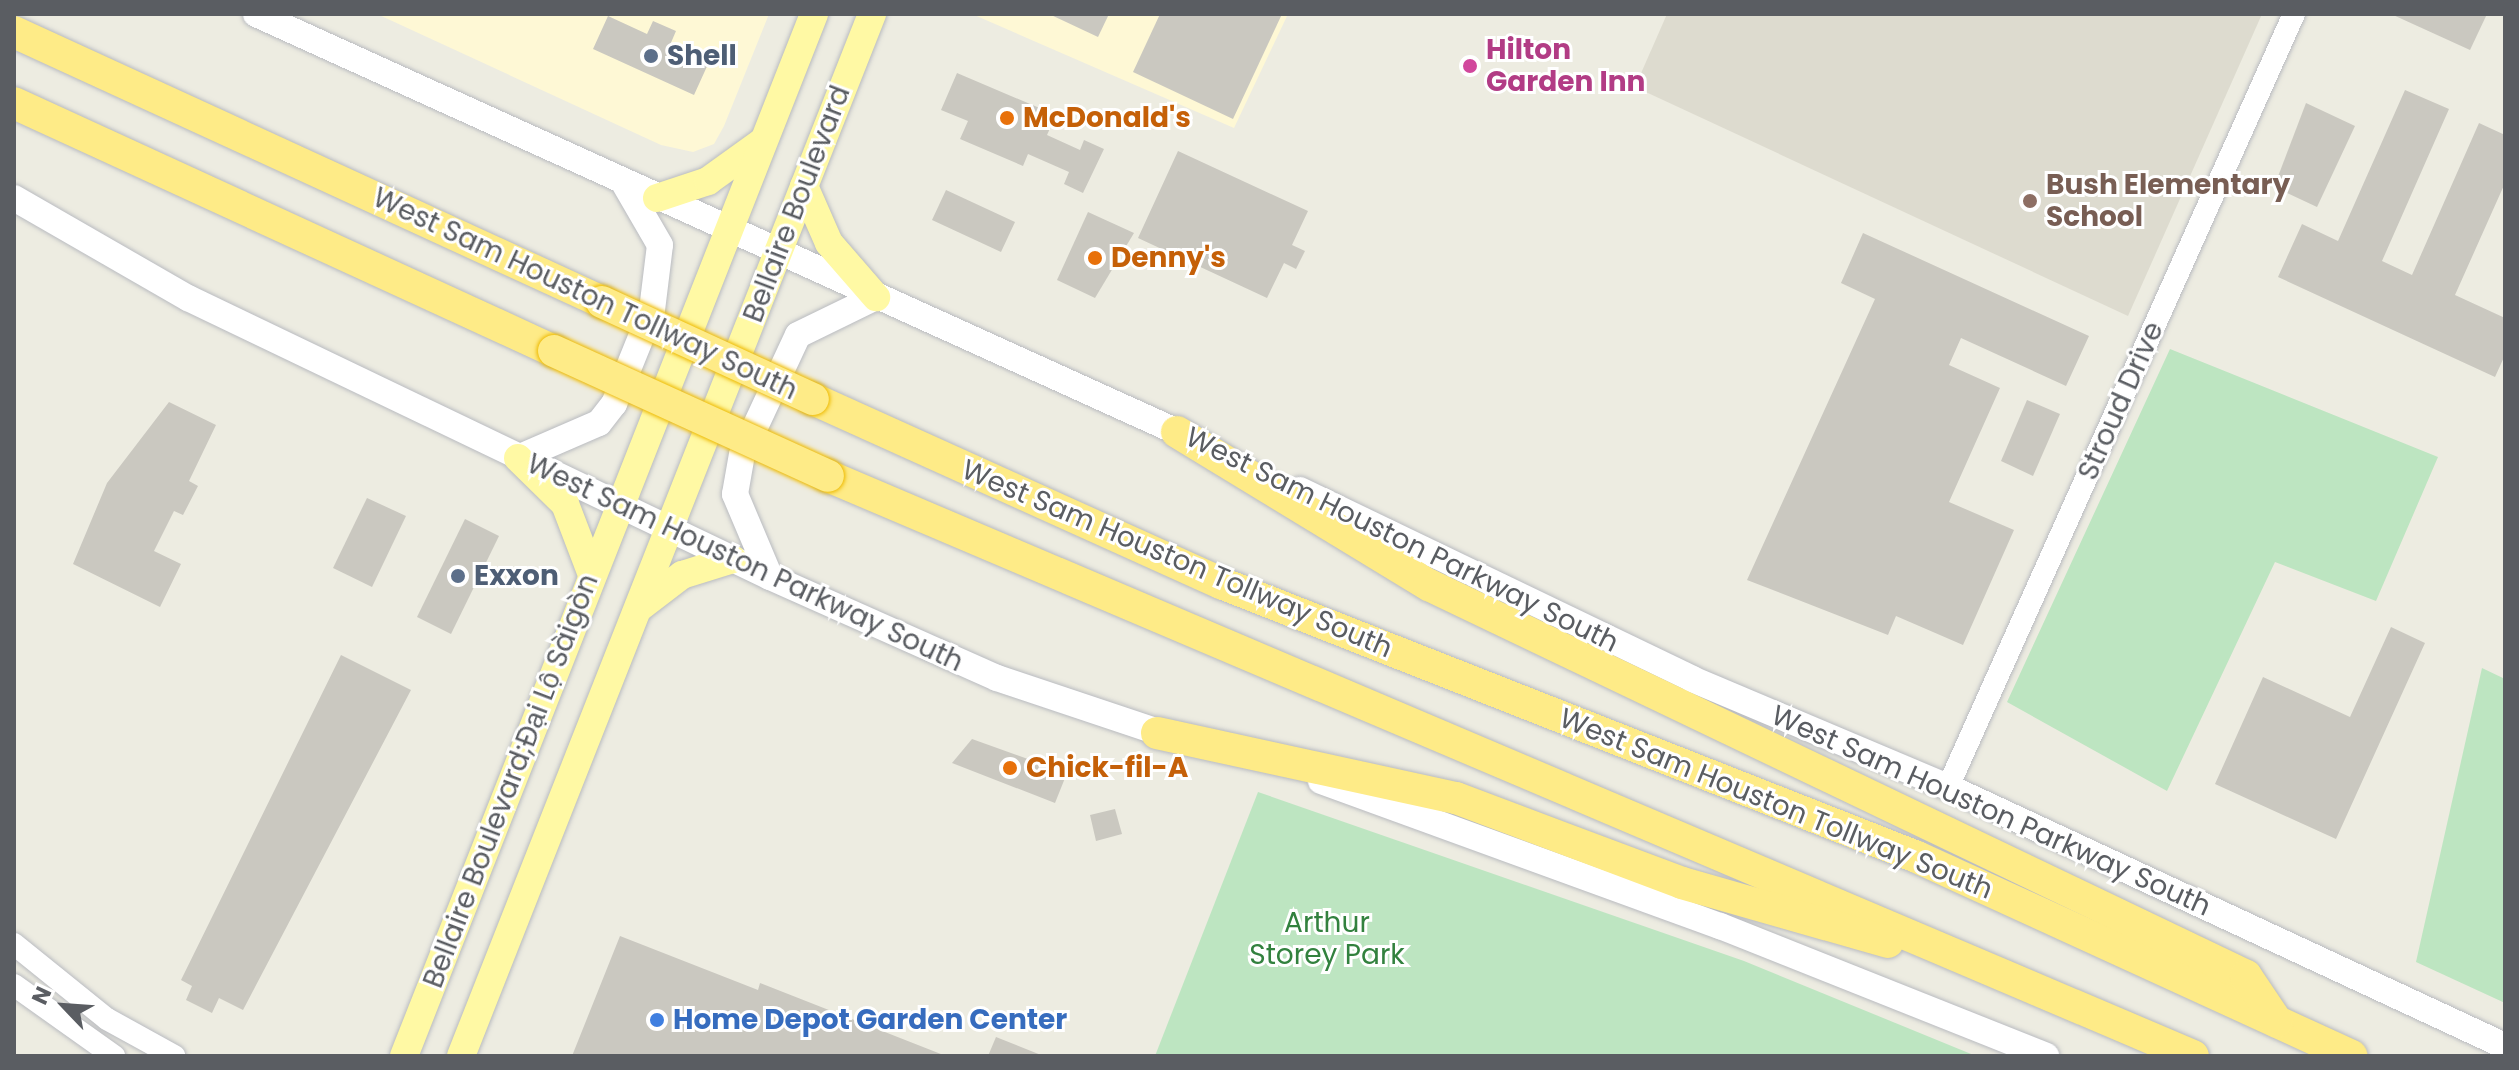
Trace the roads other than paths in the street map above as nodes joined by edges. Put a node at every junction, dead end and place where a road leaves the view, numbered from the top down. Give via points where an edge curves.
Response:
1 (256, 14) edge
2 (814, 14) edge
3 (872, 14) edge
4 (2294, 14) edge
5 (14, 32) edge
6 (14, 103) edge
7 (763, 142) junction
8 (624, 183) junction
9 (804, 186) junction
10 (14, 198) edge
11 (657, 198) junction
12 (727, 230) junction
13 (778, 252) junction
14 (876, 297) junction
15 (1177, 432) junction
16 (518, 458) junction
17 (617, 505) junction
18 (669, 529) junction
19 (733, 559) junction
20 (591, 572) junction
21 (770, 577) junction
22 (637, 610) junction
23 (1157, 733) junction
24 (1948, 787) junction
25 (14, 944) edge
26 (2017, 978) junction
27 (61, 984) junction
28 (14, 985) edge
29 (44, 1008) junction
30 (2277, 1022) junction
31 (2505, 1046) edge
32 (114, 1056) edge
33 (174, 1056) edge
34 (404, 1056) edge
35 (461, 1056) edge
36 (2046, 1056) edge
37 (2193, 1056) edge
38 (2352, 1056) edge

1 - 8 main road, West Sam Houston Parkway South
2 - 7 main road, Bellaire Boulevard
3 - 9 main road, Bellaire Boulevard
4 - 24 street, Stroud Drive
5 - 30 highway, West Sam Houston Tollway South, bridge via 1221,583 1917,857
6 - 26 highway, bridge via 828,476
7 - 11 main road via 708,181
7 - 12 main road, Bellaire Boulevard
8 - 11 main road, West Sam Houston Parkway South
8 - 16 main road via 660,245 652,310 614,404 599,423
9 - 13 main road, Bellaire Boulevard
9 - 14 main road via 829,243
10 - 16 main road, West Sam Houston Parkway South via 188,298
11 - 12 main road, West Sam Houston Parkway South
12 - 13 main road, West Sam Houston Parkway South
12 - 17 main road, Bellaire Boulevard
13 - 14 main road, West Sam Houston Parkway South
13 - 18 main road, Bellaire Boulevard
14 - 15 main road, West Sam Houston Parkway South
14 - 21 main road via 798,335 742,455 735,494 742,523
15 - 24 main road, West Sam Houston Parkway South via 1692,679
15 - 30 highway via 1429,585 2246,976
16 - 17 main road, West Sam Houston Parkway South
16 - 20 main road via 565,504
17 - 18 main road, West Sam Houston Parkway South
17 - 20 main road, Bellaire Boulevard;Đại Lộ Sàigòn
18 - 19 main road, West Sam Houston Parkway South
18 - 22 main road, Bellaire Boulevard;Đại Lộ Sàigòn
19 - 21 main road, West Sam Houston Parkway South
19 - 22 main road via 682,575
20 - 34 main road, Bellaire Boulevard;Đại Lộ Sàigòn
21 - 23 main road, West Sam Houston Parkway South via 997,678
22 - 35 main road, Bellaire Boulevard;Đại Lộ Sàigòn
23 - 26 highway via 1456,798 1682,883
23 - 36 main road, West Sam Houston Parkway South via 1379,800 1888,989
24 - 31 main road, West Sam Houston Parkway South
25 - 27 street
26 - 37 highway
27 - 29 street
27 - 33 street
28 - 29 street
29 - 32 street
30 - 38 highway, West Sam Houston Tollway South

